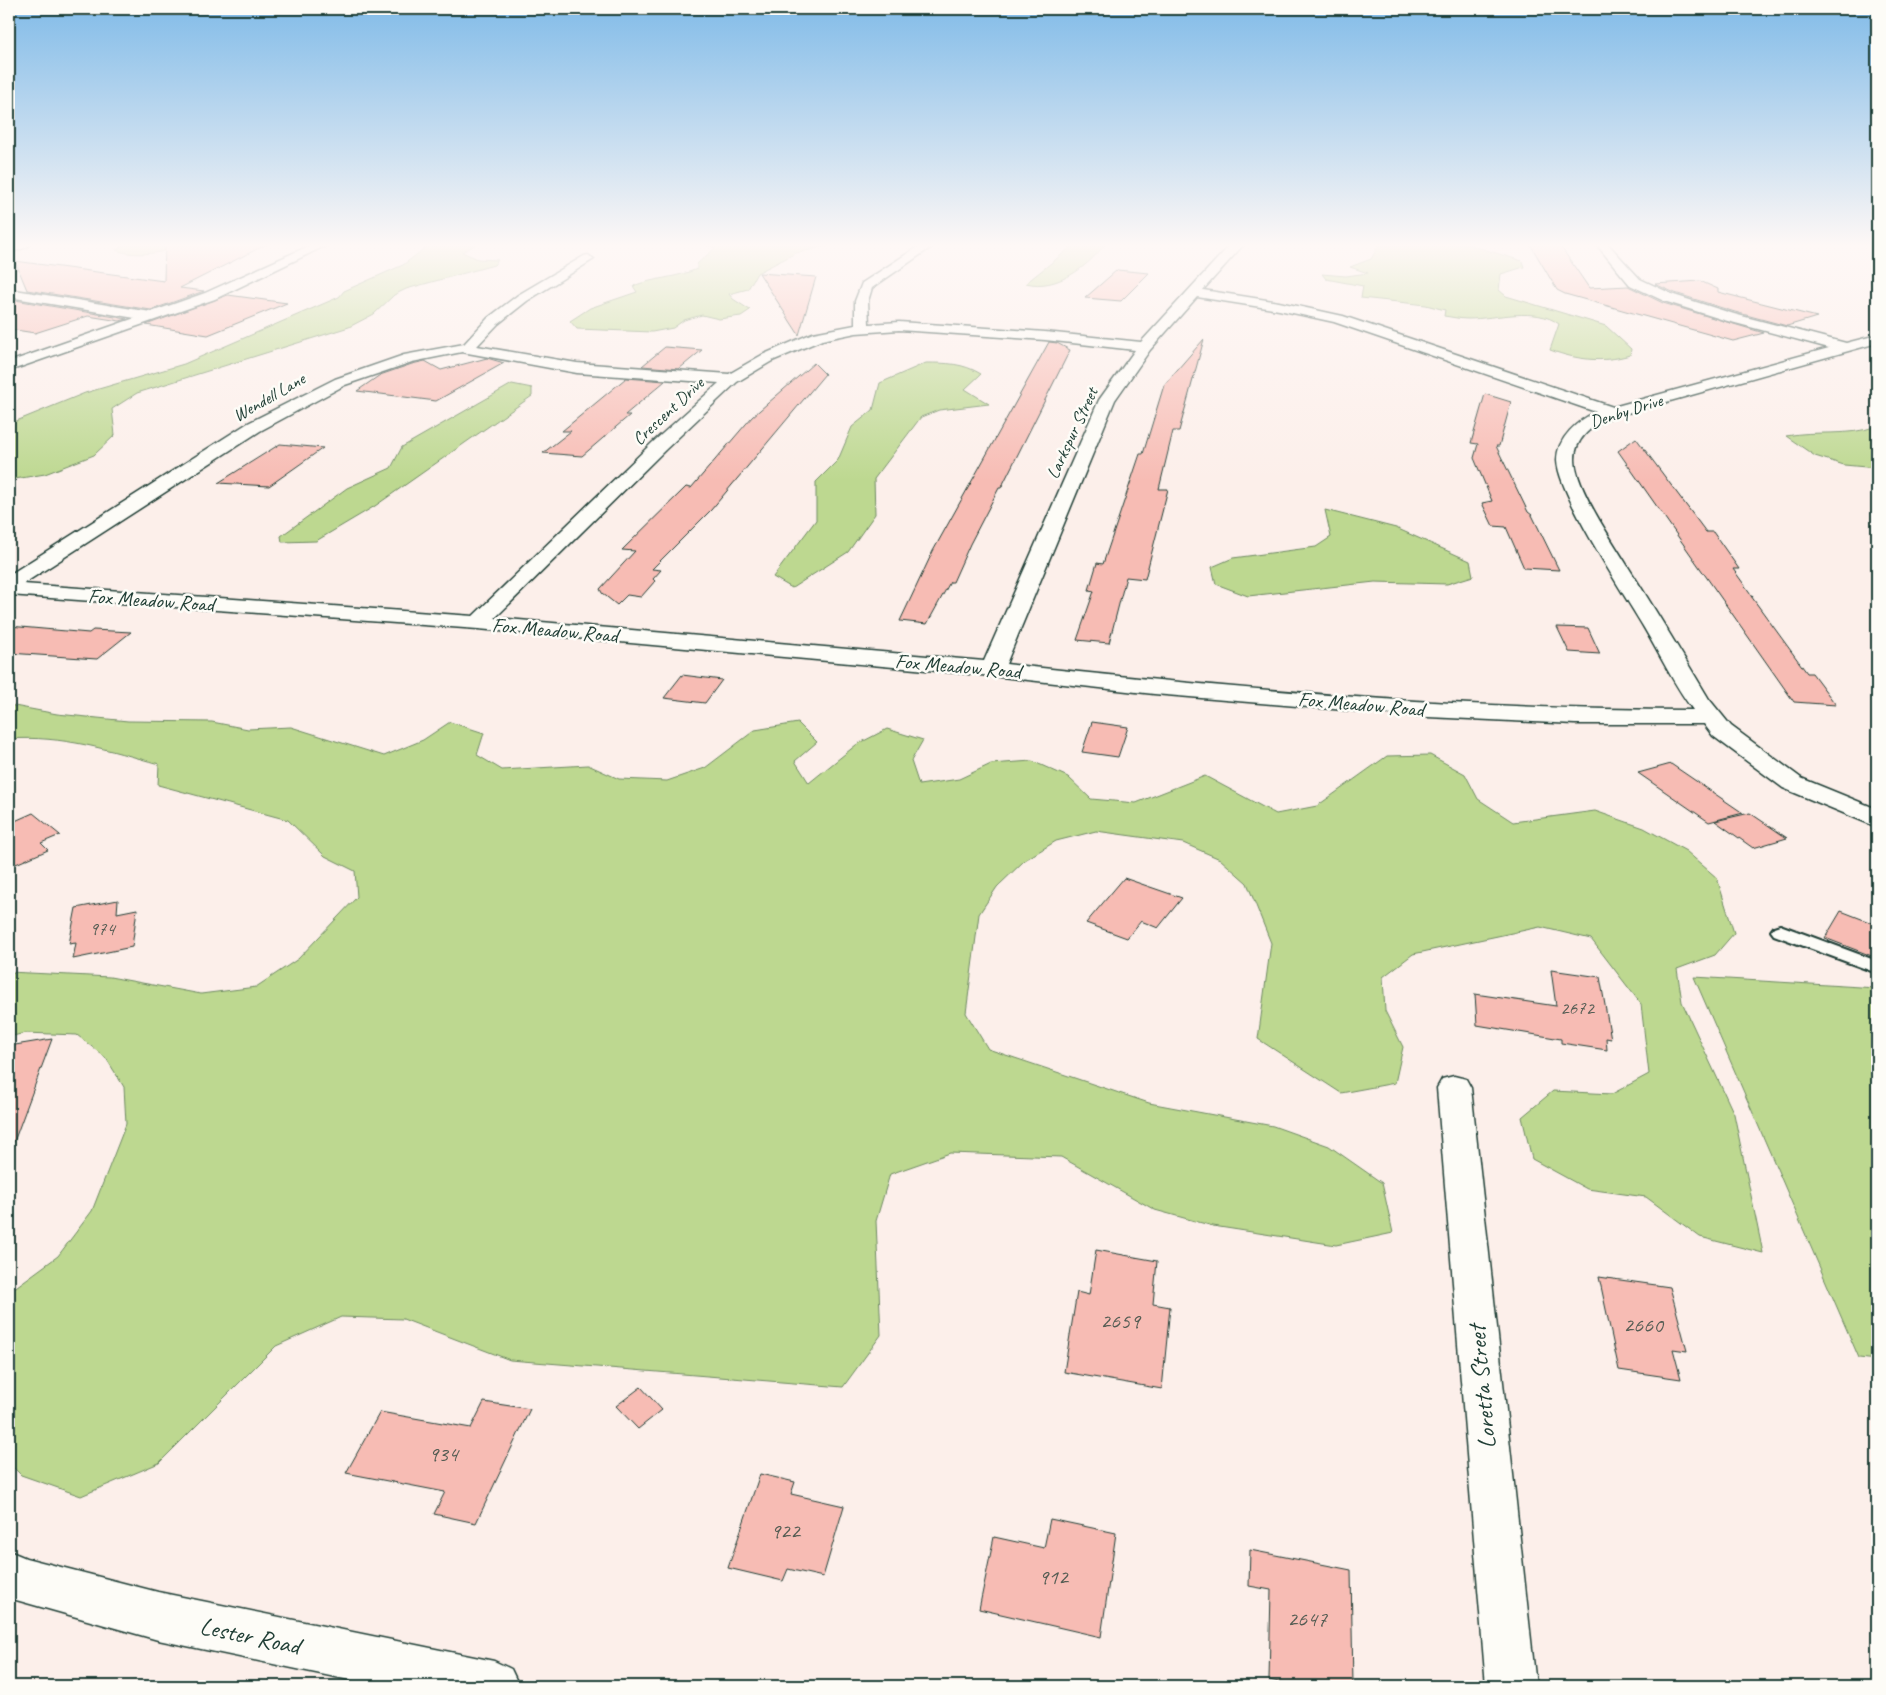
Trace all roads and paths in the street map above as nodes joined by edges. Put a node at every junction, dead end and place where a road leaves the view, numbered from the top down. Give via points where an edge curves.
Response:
1 (134, 323) edge
2 (490, 323) edge
3 (861, 323) edge
4 (1167, 323) edge
5 (1350, 323) edge
6 (1753, 323) edge
7 (862, 328) junction
8 (1877, 339) edge
9 (1145, 347) junction
10 (1849, 348) junction
11 (467, 349) junction
12 (1877, 356) edge
13 (9, 367) edge
14 (732, 379) junction
15 (1614, 413) junction
16 (9, 584) edge
17 (9, 589) edge
18 (478, 623) junction
19 (992, 669) junction
20 (1711, 717) junction
21 (1877, 819) edge
22 (1780, 931) dead end
23 (1877, 966) edge
24 (1454, 1088) dead end
25 (9, 1574) edge
26 (494, 1686) edge
27 (1511, 1686) edge

1 - 13 street
2 - 11 street
3 - 7 street
4 - 9 street, Larkspur Street
5 - 15 street
6 - 10 street
7 - 9 street, Crescent Drive via 935,327
7 - 14 street, Crescent Drive via 818,336 766,358
8 - 10 street, Denby Drive
9 - 19 street, Larkspur Street via 1106,400
10 - 12 street
10 - 15 street, Denby Drive
11 - 14 street, Wendell Lane via 578,368
11 - 16 street, Wendell Lane via 410,358 374,369 313,395 254,428
14 - 18 street, Crescent Drive
15 - 20 street, Denby Drive via 1583,425 1568,446 1566,460 1570,478 1586,512
17 - 18 street, Fox Meadow Road
18 - 19 street, Fox Meadow Road
19 - 20 street, Fox Meadow Road via 1154,687 1428,710 1575,717
20 - 21 street via 1722,731 1750,754 1792,783
22 - 23 lane
24 - 27 street, Loretta Street
25 - 26 street, Lester Road via 158,1616

